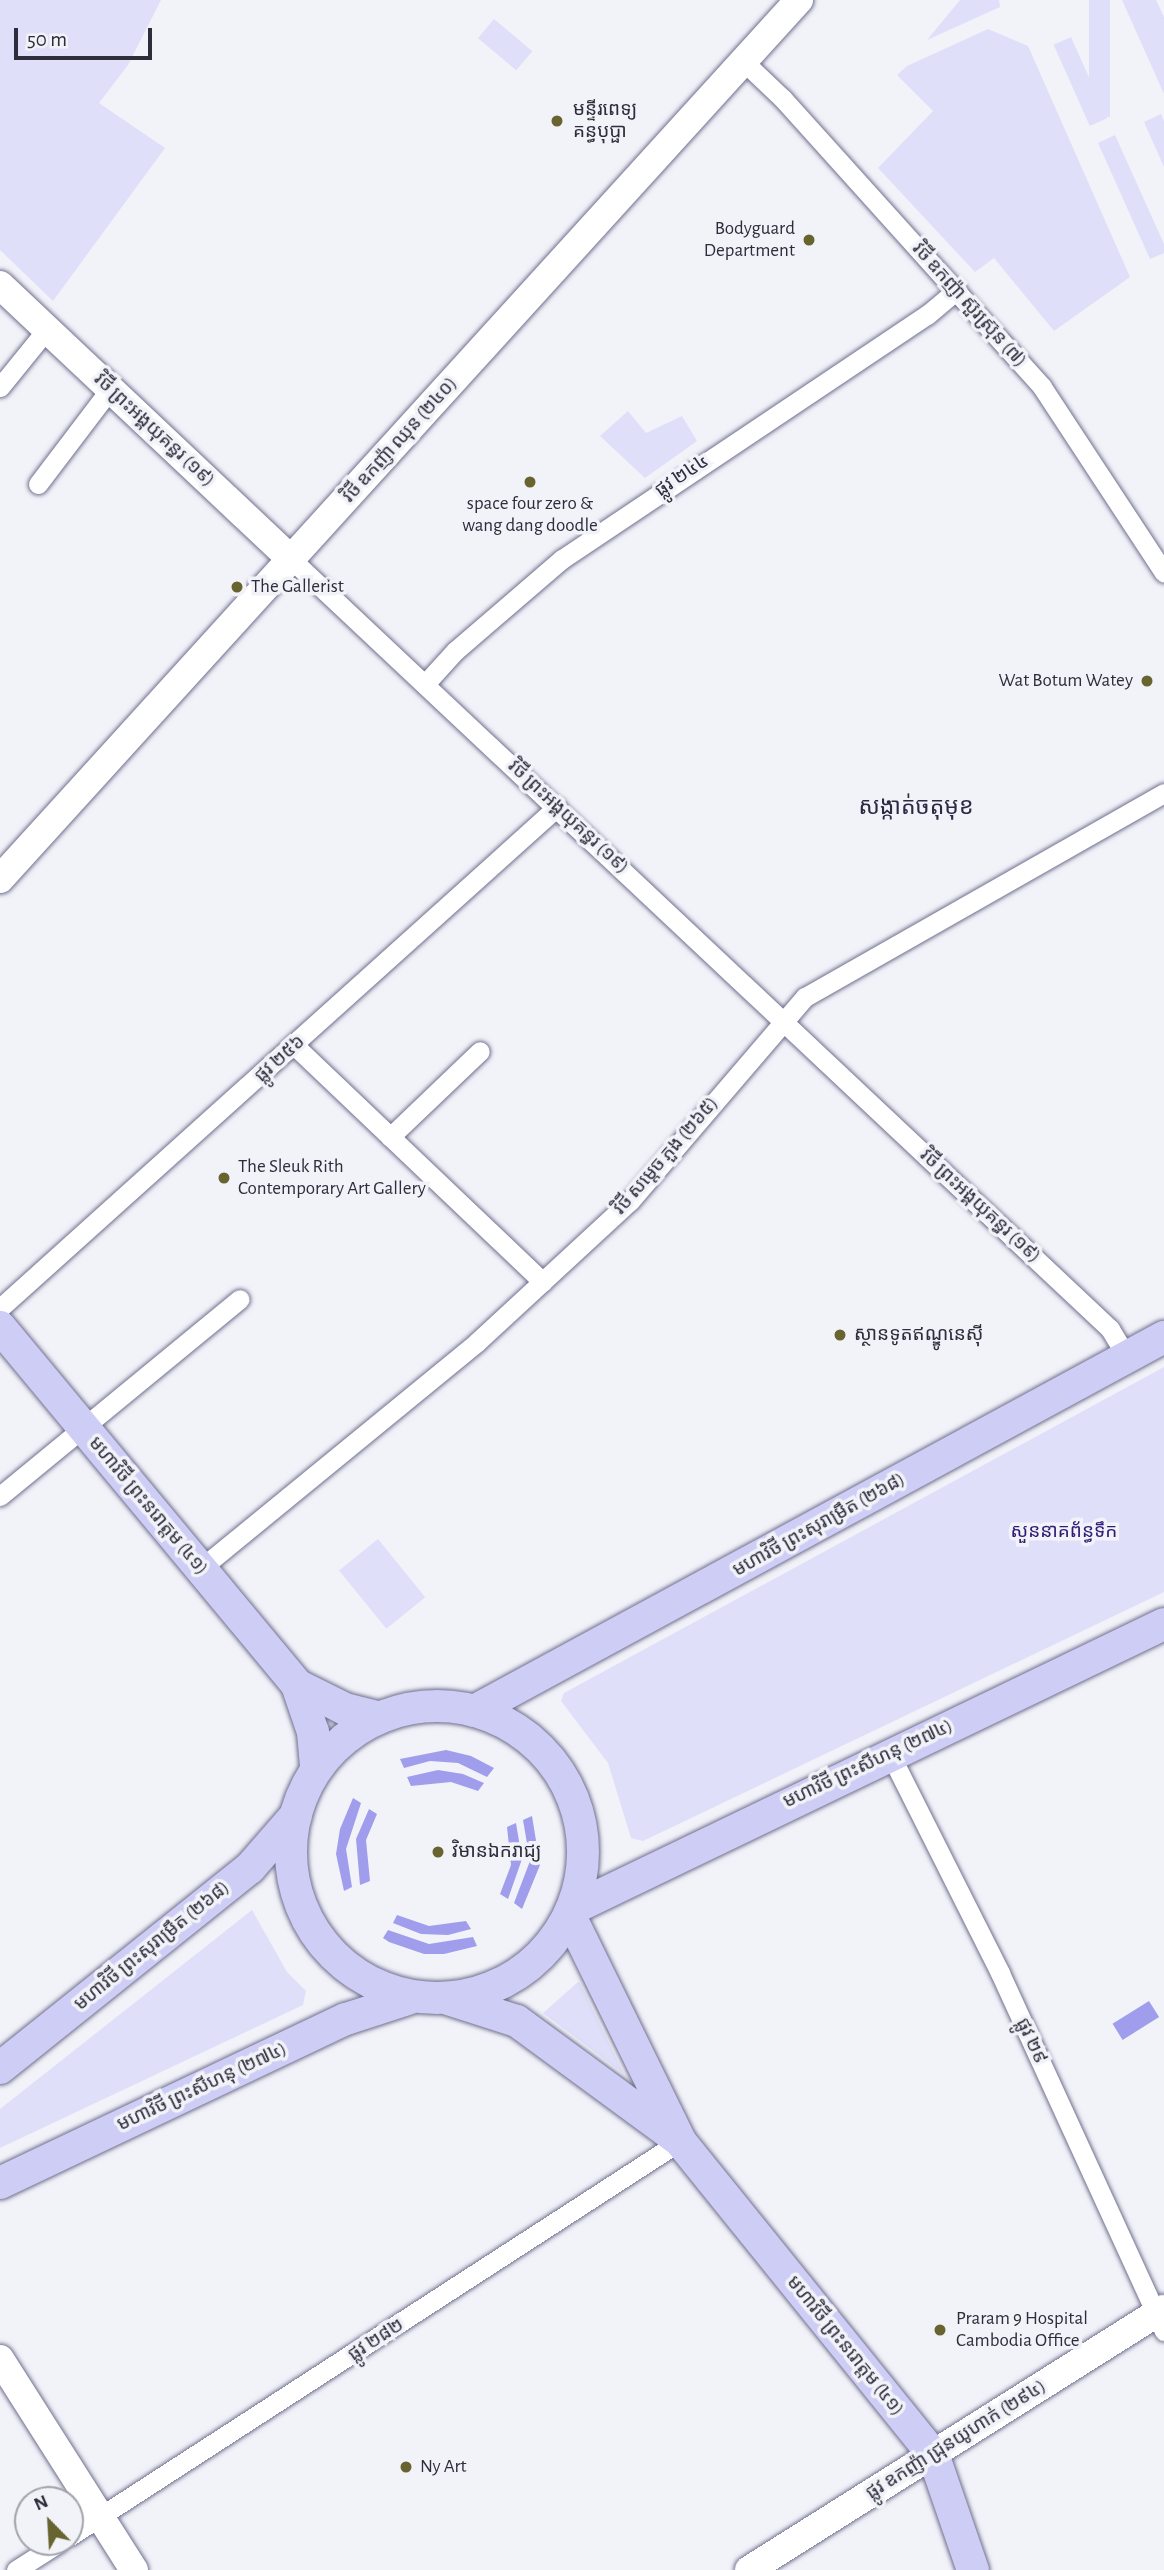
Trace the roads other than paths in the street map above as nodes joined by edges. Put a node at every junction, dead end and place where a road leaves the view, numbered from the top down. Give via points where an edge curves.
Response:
1 (799, 0) edge
2 (743, 61) junction
3 (0, 285) edge
4 (957, 290) junction
5 (47, 329) junction
6 (0, 387) edge
7 (110, 389) junction
8 (38, 484) dead end
9 (291, 559) junction
10 (1164, 573) edge
11 (425, 684) junction
12 (1164, 793) edge
13 (557, 807) junction
14 (0, 879) edge
15 (783, 1021) junction
16 (295, 1046) junction
17 (480, 1051) dead end
18 (390, 1137) junction
19 (543, 1282) junction
20 (240, 1299) dead end
21 (0, 1308) edge
22 (0, 1327) edge
23 (1164, 1337) edge
24 (1127, 1357) junction
25 (83, 1427) junction
26 (0, 1496) edge
27 (200, 1569) junction
28 (1164, 1624) edge
29 (297, 1685) junction
30 (474, 1711) junction
31 (377, 1717) junction
32 (890, 1754) junction
33 (316, 1769) junction
34 (296, 1815) junction
35 (572, 1912) junction
36 (445, 1998) junction
37 (408, 1999) junction
38 (0, 2068) edge
39 (680, 2141) junction
40 (0, 2183) edge
41 (1162, 2318) edge
42 (0, 2360) edge
43 (933, 2454) junction
44 (100, 2517) junction
45 (84, 2527) edge
46 (38, 2556) edge
47 (16, 2570) edge
48 (134, 2570) edge
49 (749, 2570) edge
50 (972, 2570) edge

1 - 2 street, វិថី ឧកញ៉ា ឈុន (២៤០)
2 - 4 street, វិថី ឧកញ៉ា ស៊ួរស៊្រុន (៧) via 767,81
2 - 9 street, វិថី ឧកញ៉ា ឈុន (២៤០)
3 - 5 street, វិថី ព្រះអង្គយុគន្ធរ (១៩)
4 - 10 street, វិថី ឧកញ៉ា ស៊ួរស៊្រុន (៧) via 1042,387
4 - 11 street, ផ្លូវ ២៤៤ via 927,315 562,559
5 - 6 street
5 - 7 street, វិថី ព្រះអង្គយុគន្ធរ (១៩)
7 - 8 street
7 - 9 street, វិថី ព្រះអង្គយុគន្ធរ (១៩)
9 - 11 street, វិថី ព្រះអង្គយុគន្ធរ (១៩)
9 - 14 street, វិថី ឧកញ៉ា ឈុន (២៤០)
11 - 13 street, វិថី ព្រះអង្គយុគន្ធរ (១៩)
12 - 15 street, វិថី សម្តេច ភួង (២៦៥) via 805,997
13 - 15 street, វិថី ព្រះអង្គយុគន្ធរ (១៩)
13 - 16 street, ផ្លូវ ២៥៦
15 - 19 street, វិថី សម្តេច ភួង (២៦៥) via 630,1201
15 - 24 street, វិថី ព្រះអង្គយុគន្ធរ (១៩) via 1110,1329
16 - 18 street
16 - 21 street, ផ្លូវ ២៥៦
17 - 18 street
18 - 19 street
19 - 27 street, វិថី សម្តេច ភួង (២៦៥) via 477,1342
20 - 25 street
22 - 25 main road, មហាវិថី ព្រះនរោត្តម (៤១)
23 - 24 main road, មហាវិថី ព្រះសុរាម្រឹត (២៦៨)
24 - 30 main road, មហាវិថី ព្រះសុរាម្រឹត (២៦៨)
25 - 26 street
25 - 27 main road, មហាវិថី ព្រះនរោត្តម (៤១)
27 - 29 main road, មហាវិថី ព្រះនរោត្តម (៤១)
28 - 32 main road, មហាវិថី ព្រះសីហនុ (២៧៤)
29 - 31 main road, មហាវិថី ព្រះនរោត្តម (៤១) via 345,1709
29 - 33 main road, មហាវិថី ព្រះនរោត្តម (៤១) via 313,1732
30 - 31 main road via 426,1707
30 - 35 main road via 509,1726 541,1750 565,1782 583,1831 581,1884
31 - 33 main road via 334,1746
32 - 35 main road, មហាវិថី ព្រះសីហនុ (២៧៤)
32 - 41 street, ផ្លូវ ២៩ via 1000,1973
33 - 34 main road
34 - 37 main road via 292,1857 297,1892 311,1926 333,1954 361,1977
34 - 38 main road, មហាវិថី ព្រះសុរាម្រឹត (២៦៨) via 250,1868
35 - 36 main road via 551,1945 512,1976 472,1993
35 - 39 main road, មហាវិថី ព្រះនរោត្តម (៤១)
36 - 37 main road
36 - 39 main road, មហាវិថី ព្រះនរោត្តម (៤១) via 517,2021
37 - 40 main road, មហាវិថី ព្រះសីហនុ (២៧៤) via 346,2018
39 - 43 main road, មហាវិថី ព្រះនរោត្តម (៤១)
39 - 44 street, ផ្លូវ ២៨២
41 - 43 street, ផ្លូវ ឧកញ៉ា ជ្រុនយូហាក់ (២៩៤)
42 - 44 street
43 - 49 street, ផ្លូវ ឧកញ៉ា ជ្រុនយូហាក់ (២៩៤)
43 - 50 main road, មហាវិថី ព្រះនរោត្តម (៤១)
44 - 45 street, ផ្លូវ ២៨២
44 - 48 street
46 - 47 street

